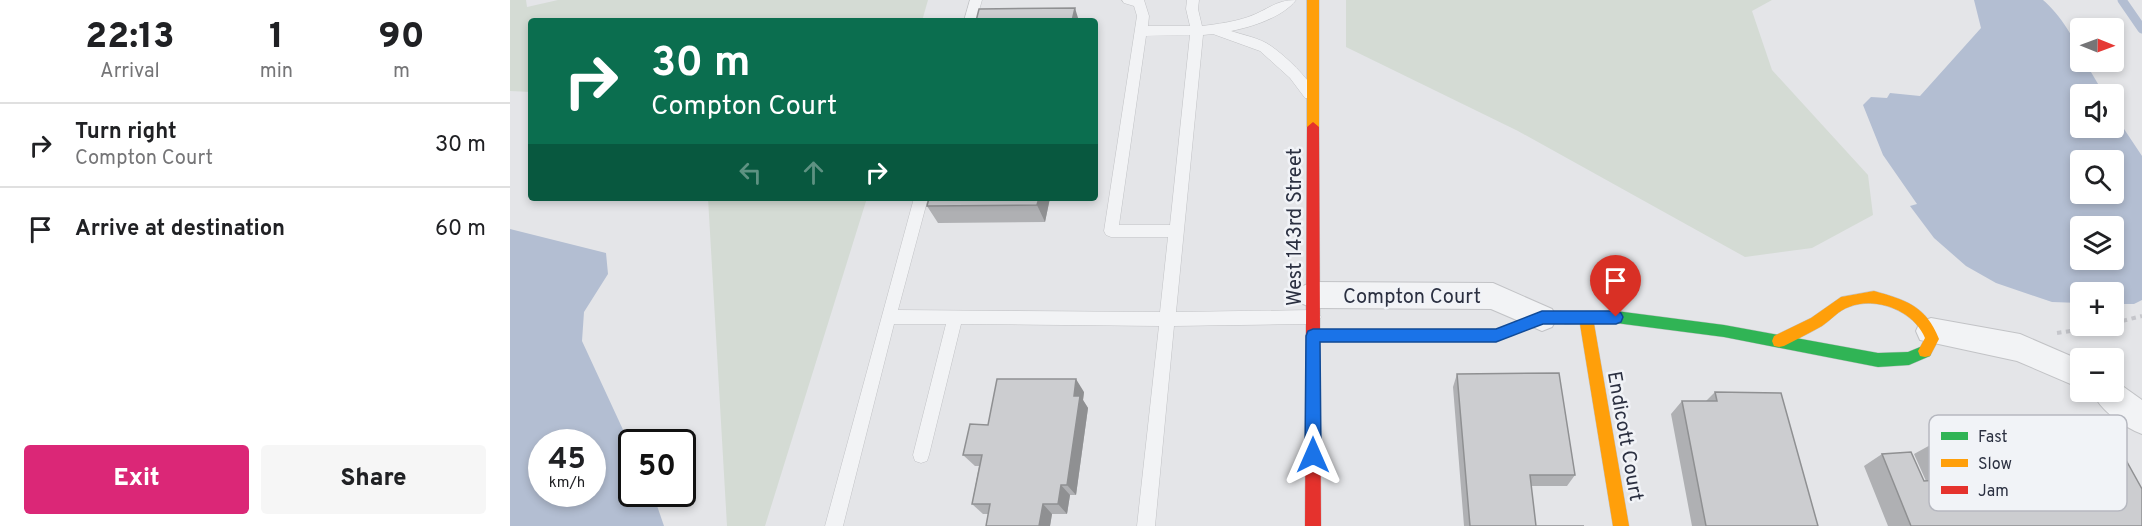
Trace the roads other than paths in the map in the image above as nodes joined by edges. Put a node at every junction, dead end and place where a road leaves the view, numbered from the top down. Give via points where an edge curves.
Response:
1 (976, 0) edge
2 (1128, 0) edge
3 (1192, 0) edge
4 (1290, 0) edge
5 (1313, 0) edge
6 (971, 18) edge
7 (1140, 31) junction
8 (1218, 31) junction
9 (1197, 32) junction
10 (1313, 98) junction
11 (920, 201) edge
12 (1175, 231) junction
13 (1313, 306) junction
14 (888, 317) junction
15 (955, 318) junction
16 (1542, 318) junction
17 (1586, 318) junction
18 (1166, 319) junction
19 (1931, 331) junction
20 (1313, 336) junction
21 (1779, 341) junction
22 (2070, 370) edge
23 (2121, 402) edge
24 (2142, 419) edge
25 (921, 455) dead end
26 (834, 526) edge
27 (1146, 526) edge
28 (1313, 526) edge
29 (1621, 526) edge

1 - 6 lane
2 - 7 lane via 1140,3
3 - 9 lane
4 - 8 lane via 1255,20
5 - 10 street, West 143rd Street
7 - 9 lane
7 - 12 lane via 1111,231
8 - 9 lane
8 - 10 lane via 1265,48
9 - 12 lane
10 - 13 street, West 143rd Street
11 - 14 lane
12 - 18 lane
13 - 16 street, Compton Court via 1493,296
13 - 18 lane
13 - 20 street, West 143rd Street
14 - 15 lane
14 - 26 lane
15 - 18 lane
15 - 25 lane
16 - 17 street, Compton Court
16 - 20 street, Compton Court via 1496,335
17 - 21 street, Compton Court via 1663,322
17 - 29 street, Endicott Court
18 - 27 lane
19 - 21 street, Compton Court via 1932,343 1927,352 1898,362
19 - 21 street via 1906,306 1863,297 1847,300
19 - 22 street via 2020,348
20 - 28 street, West 143rd Street
23 - 24 street

